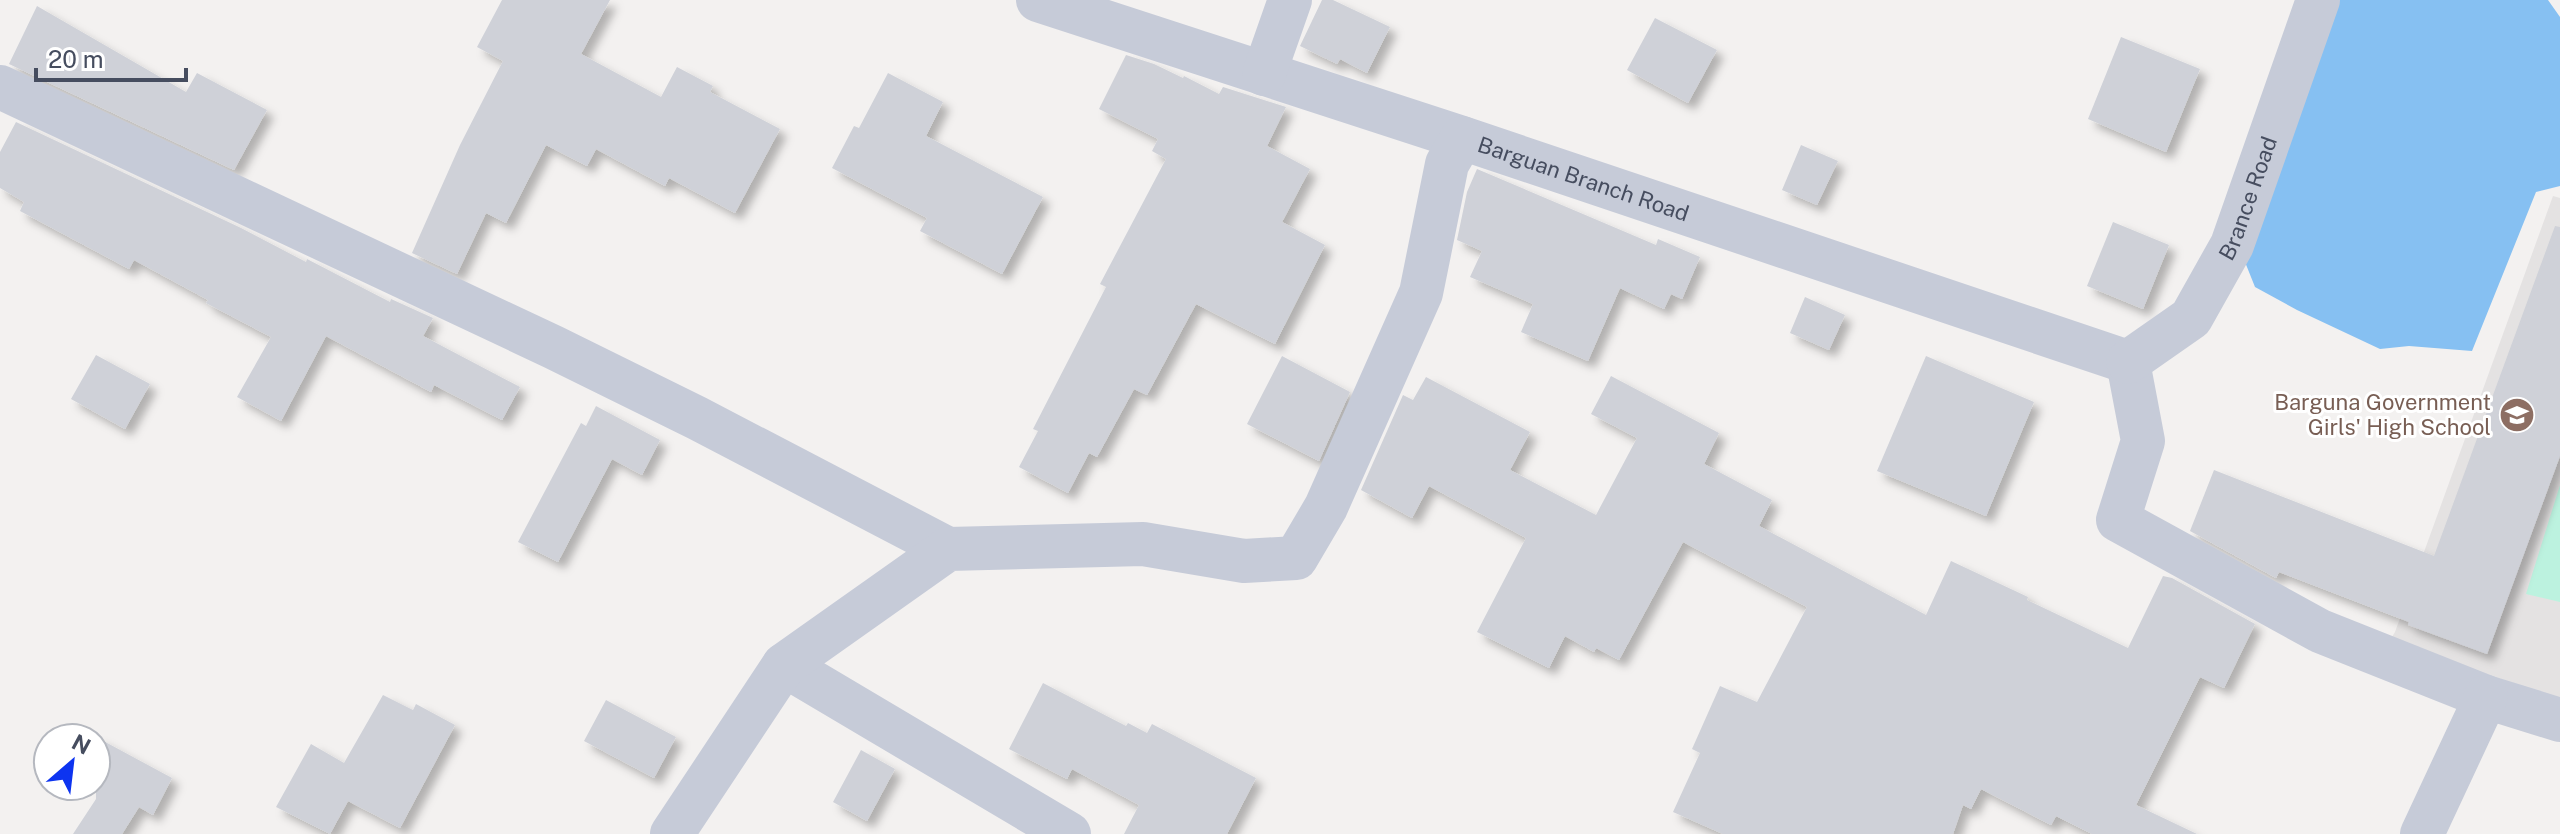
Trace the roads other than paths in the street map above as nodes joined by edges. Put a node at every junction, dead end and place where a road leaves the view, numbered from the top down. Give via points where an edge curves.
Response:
1 (1038, 0) edge
2 (1290, 0) edge
3 (2318, 0) edge
4 (1264, 74) junction
5 (0, 87) edge
6 (1462, 138) junction
7 (2128, 362) junction
8 (948, 549) junction
9 (784, 665) junction
10 (2486, 697) junction
11 (2560, 720) edge
12 (672, 834) edge
13 (1069, 834) edge
14 (2422, 834) edge

1 - 4 street, Barguan Branch Road
2 - 4 street
3 - 7 street, Brance Road via 2232,245 2191,318
4 - 6 street, Barguan Branch Road
5 - 8 street via 553,347
6 - 7 street, Barguan Branch Road
6 - 8 street via 1447,164 1421,293 1326,507 1296,558 1244,561 1143,544
7 - 10 street via 2143,441 2118,520 2320,631
8 - 9 street
9 - 12 street
9 - 13 street
10 - 11 street
10 - 14 street

